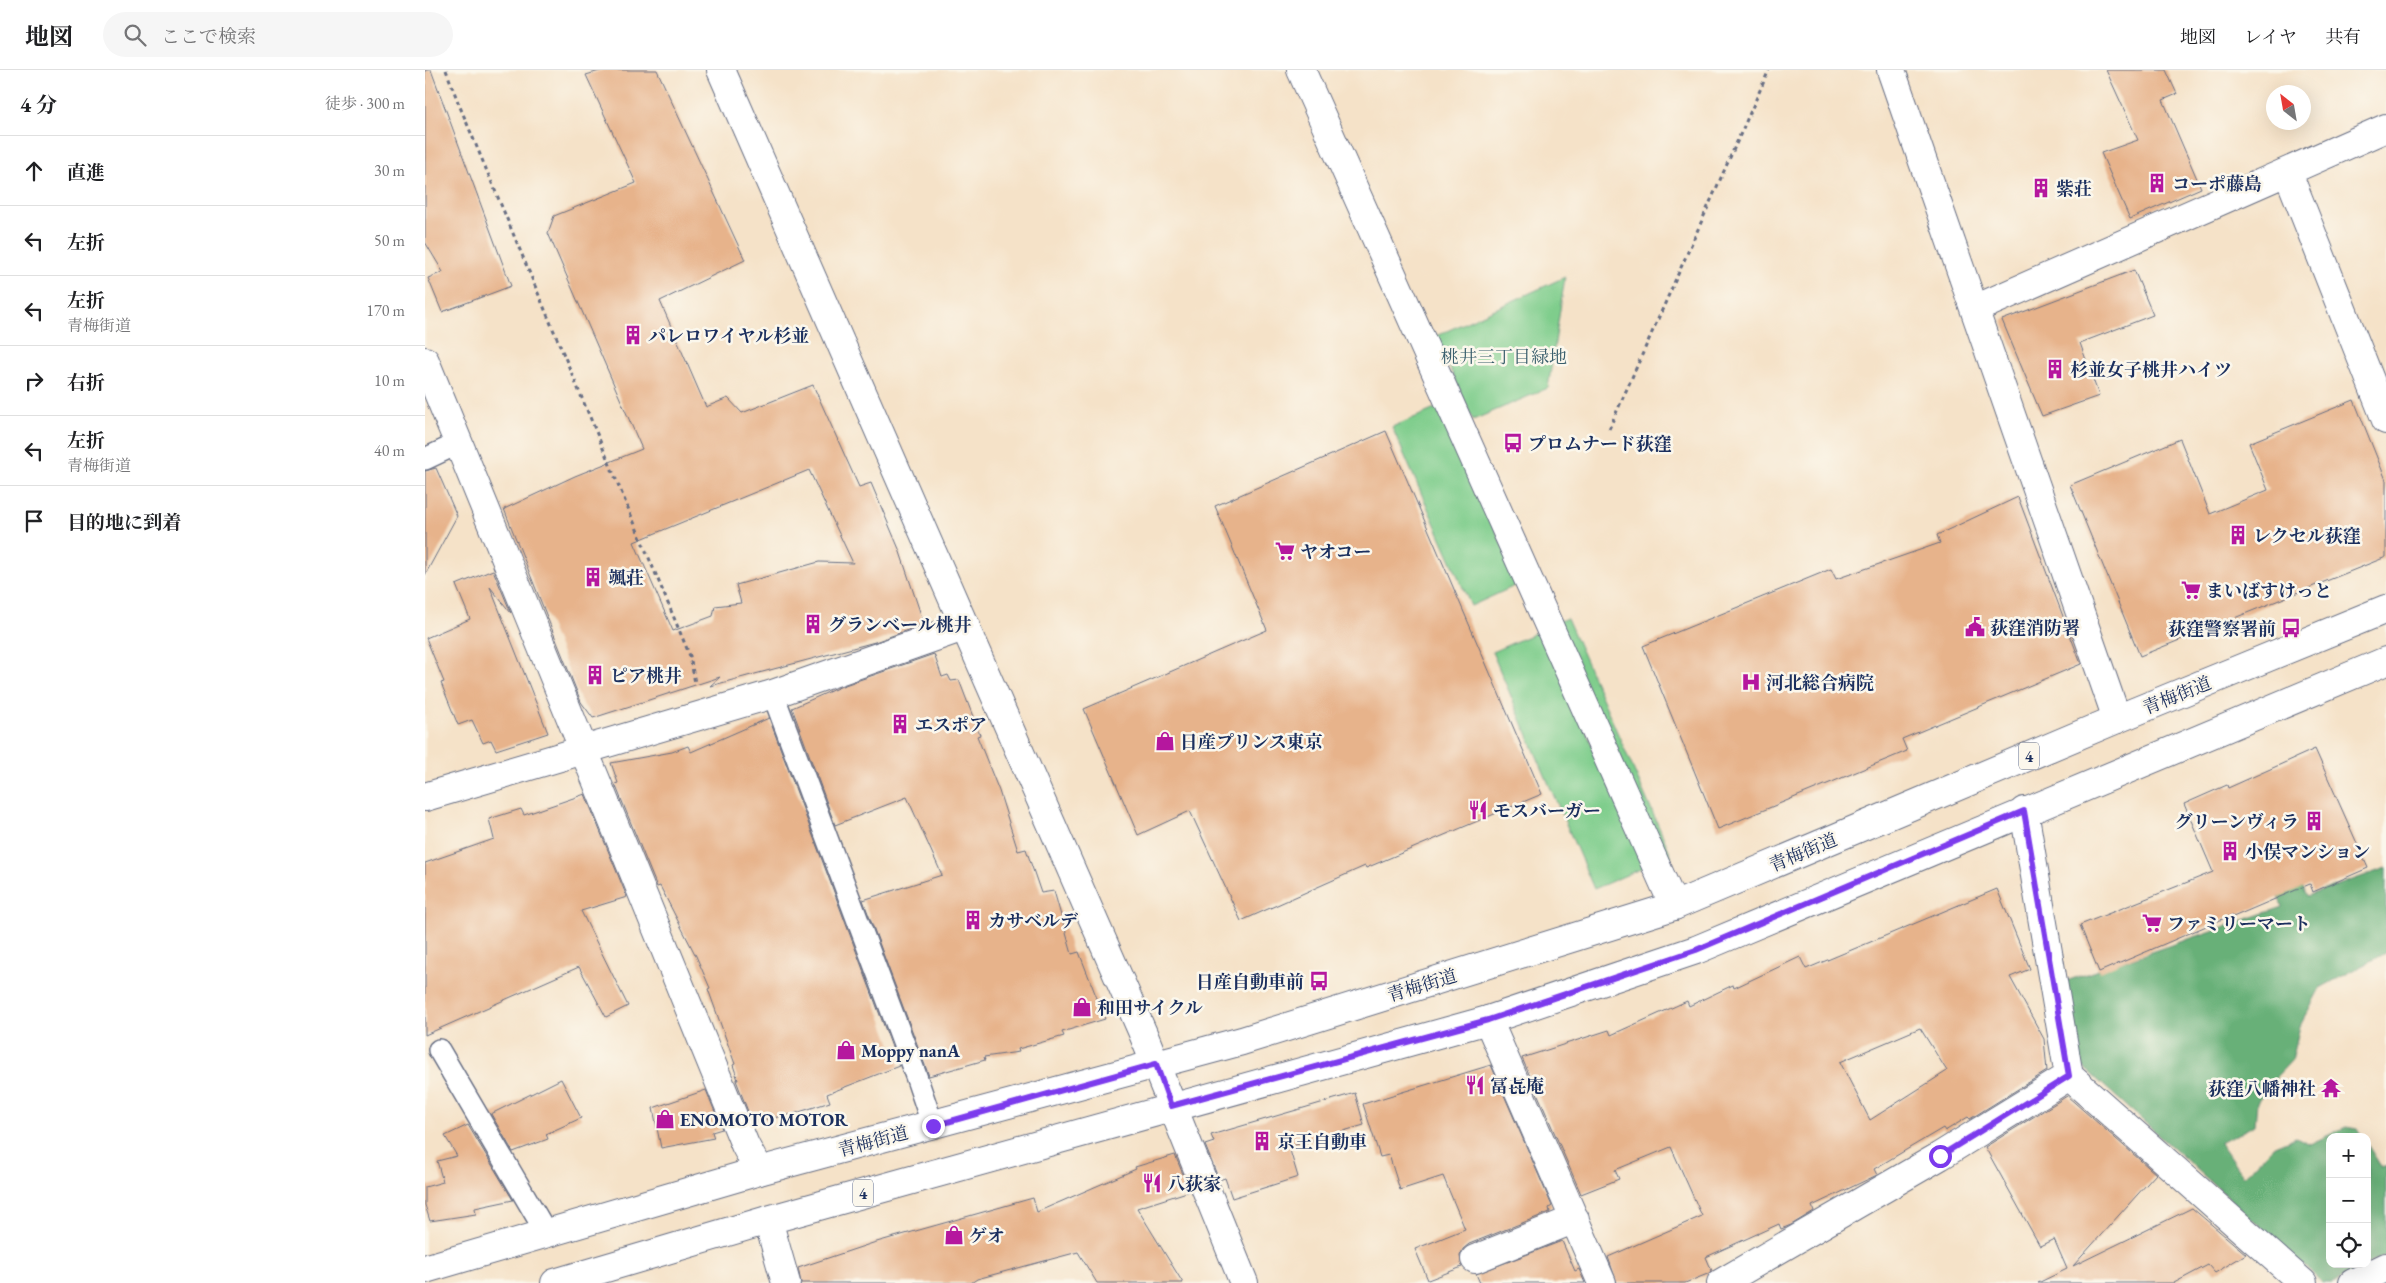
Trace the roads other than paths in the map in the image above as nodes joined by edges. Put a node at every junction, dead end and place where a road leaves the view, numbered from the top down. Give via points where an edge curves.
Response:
1 (721, 70) edge
2 (1301, 70) edge
3 (1891, 70) edge
4 (2386, 128) edge
5 (2288, 173) junction
6 (1975, 310) junction
7 (425, 361) edge
8 (2386, 420) edge
9 (459, 443) junction
10 (425, 459) edge
11 (2386, 609) edge
12 (966, 626) junction
13 (2386, 661) edge
14 (773, 694) junction
15 (2117, 719) junction
16 (584, 750) junction
17 (425, 797) edge
18 (2024, 811) junction
19 (1674, 906) junction
20 (1488, 1020) junction
21 (439, 1050) dead end
22 (1156, 1064) junction
23 (2069, 1076) junction
24 (1171, 1106) junction
25 (933, 1126) junction
26 (759, 1172) junction
27 (1575, 1219) junction
28 (768, 1220) junction
29 (547, 1234) junction
30 (1475, 1258) dead end
31 (2386, 1267) edge
32 (425, 1268) edge
33 (555, 1283) edge
34 (786, 1283) edge
35 (1244, 1283) edge
36 (1602, 1283) edge
37 (1721, 1283) edge
38 (2303, 1283) edge
39 (2353, 1283) edge

1 - 12 street
2 - 19 street
3 - 6 street
4 - 5 street
5 - 6 street
5 - 8 street
6 - 15 street
7 - 9 street
9 - 10 lane
9 - 16 street
11 - 15 street, 青梅街道 / 4
12 - 14 street
12 - 22 street
13 - 18 street, 4
14 - 16 street
14 - 25 lane
15 - 19 street, 青梅街道 / 4
16 - 17 street
16 - 26 street via 745,1145
18 - 20 street, 4 via 1696,950
18 - 23 street
19 - 22 street, 青梅街道 / 4 via 1242,1041
20 - 24 street, 4
20 - 27 street
21 - 29 lane
22 - 24 street
22 - 25 street, 青梅街道 / 4
23 - 37 street via 1940,1156
23 - 38 street
24 - 28 street, 4
24 - 35 street
25 - 26 street, 青梅街道 / 4
26 - 29 street, 青梅街道 / 4
27 - 30 street
27 - 36 street
28 - 33 street, 4
28 - 34 street
29 - 32 street, 青梅街道 / 4
31 - 39 street

